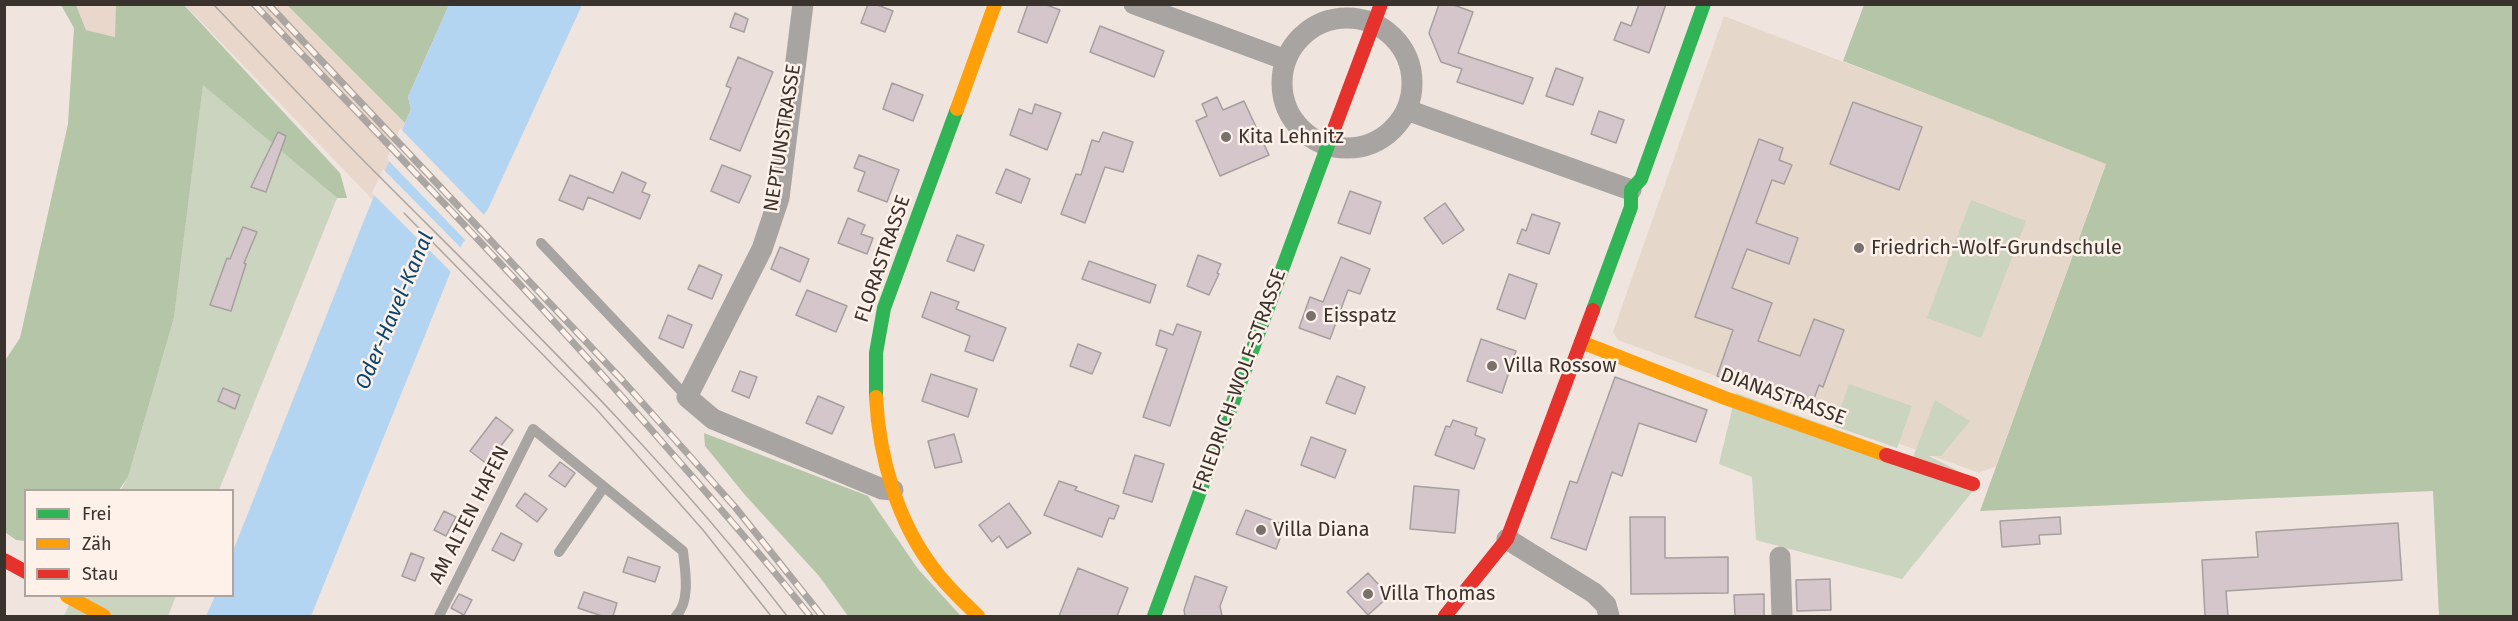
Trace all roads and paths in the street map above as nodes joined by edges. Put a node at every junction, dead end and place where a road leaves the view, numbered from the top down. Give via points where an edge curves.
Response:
1 (803, 4) edge
2 (995, 4) edge
3 (1134, 4) edge
4 (1704, 4) edge
5 (1377, 14) edge
6 (1286, 60) junction
7 (1407, 110) junction
8 (1327, 145) junction
9 (1631, 190) junction
10 (541, 243) dead end
11 (1581, 342) junction
12 (687, 397) junction
13 (1973, 484) dead end
14 (604, 487) junction
15 (893, 490) junction
16 (1507, 539) junction
17 (558, 552) dead end
18 (1780, 556) dead end
19 (4, 560) edge
20 (24, 571) edge
21 (70, 597) edge
22 (105, 616) edge
23 (439, 616) edge
24 (676, 616) edge
25 (978, 616) edge
26 (1154, 616) edge
27 (1445, 616) edge
28 (1610, 616) edge
29 (1782, 616) edge

1 - 12 street, NEPTUNSTRASSE via 778,198 762,249
2 - 15 street, FLORASTRASSE via 897,270 877,337 877,410
3 - 6 street
4 - 9 street via 1641,179
5 - 6 street via 1318,24 1299,39
5 - 7 street via 1408,59 1412,84
5 - 8 street, FRIEDRICH-WOLF-STRASSE
6 - 8 street via 1282,77 1288,112 1311,138
7 - 8 street via 1399,123 1375,143 1344,149
7 - 9 street
8 - 26 street, FRIEDRICH-WOLF-STRASSE
9 - 11 street via 1631,207
10 - 12 lane
11 - 13 street, DIANASTRASSE via 1735,401
11 - 16 street
12 - 15 street via 713,420 871,485
14 - 17 lane
14 - 23 lane, AM ALTEN HAFEN via 533,429
14 - 24 lane via 683,551 686,578 681,611
15 - 25 street, FLORASTRASSE via 906,522 933,568
16 - 27 street
16 - 28 street via 1594,592
18 - 29 street
19 - 20 street
21 - 22 street

